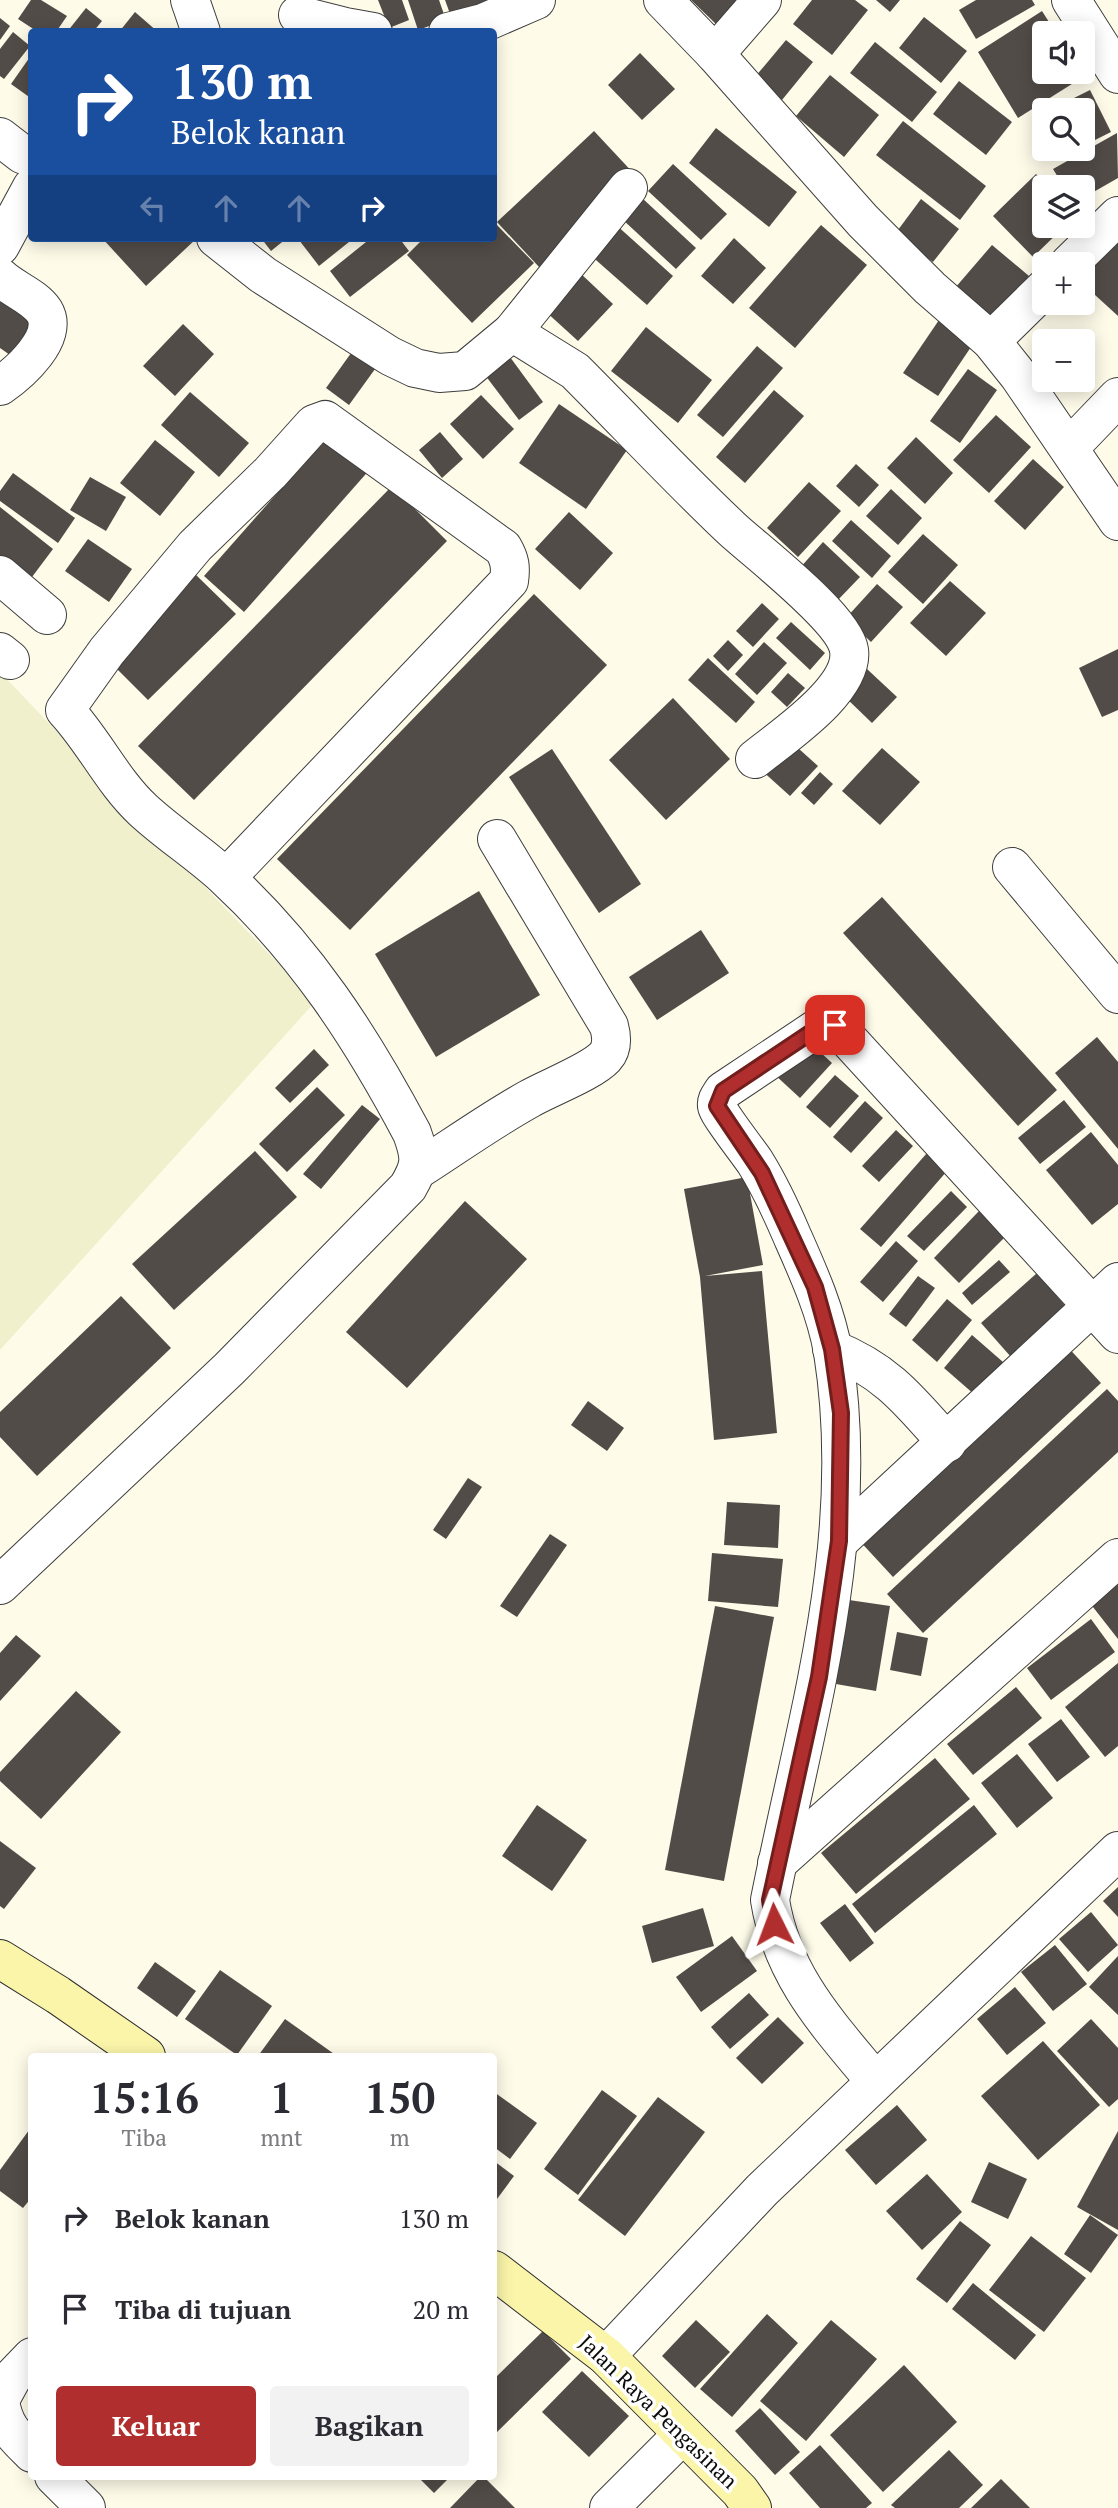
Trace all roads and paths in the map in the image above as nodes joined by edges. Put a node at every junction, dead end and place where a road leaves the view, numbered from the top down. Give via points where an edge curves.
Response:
1 (190, 0) edge
2 (536, 0) edge
3 (663, 0) edge
4 (762, 0) edge
5 (1070, 0) edge
6 (296, 15) edge
7 (200, 28) edge
8 (351, 28) edge
9 (464, 28) edge
10 (715, 54) junction
11 (1118, 74) edge
12 (0, 137) edge
13 (28, 156) edge
14 (628, 188) dead end
15 (28, 194) edge
16 (1118, 216) edge
17 (220, 242) edge
18 (0, 246) edge
19 (1081, 252) edge
20 (0, 277) edge
21 (1032, 301) edge
22 (512, 332) junction
23 (991, 341) junction
24 (0, 386) edge
25 (1118, 397) edge
26 (1069, 448) junction
27 (1118, 521) edge
28 (0, 575) edge
29 (47, 615) dead end
30 (755, 759) dead end
31 (497, 839) dead end
32 (1012, 867) dead end
33 (226, 878) junction
34 (1118, 994) edge
35 (419, 1169) junction
36 (1105, 1294) edge
37 (1118, 1334) edge
38 (832, 1349) junction
39 (947, 1443) junction
40 (839, 1541) junction
41 (1118, 1558) edge
42 (0, 1585) edge
43 (1118, 1851) edge
44 (777, 1863) junction
45 (0, 1959) edge
46 (142, 2053) edge
47 (875, 2081) junction
48 (497, 2272) edge
49 (606, 2356) junction
50 (28, 2361) edge
51 (0, 2401) edge
52 (682, 2434) junction
53 (28, 2450) edge
54 (58, 2480) edge
55 (86, 2508) edge
56 (609, 2508) edge
57 (752, 2508) edge

1 - 7 street
2 - 9 street
3 - 10 street
4 - 10 street
5 - 11 street
6 - 8 street
10 - 23 street via 863,221
12 - 13 street
14 - 22 street
15 - 18 street
16 - 19 street
17 - 22 street via 263,275 415,368 439,373 465,371
20 - 24 street via 44,311 48,324 46,337 27,363
21 - 23 street
22 - 30 street via 575,371 732,529 808,594 844,635 848,664 830,696
23 - 26 street
25 - 26 street
26 - 27 street
28 - 29 street
31 - 35 street via 609,1026 611,1047 593,1066 528,1099
32 - 34 street
33 - 33 street via 509,581 511,570 503,548 325,421 314,424 195,546 107,651 65,710 121,787
33 - 35 street via 294,949 349,1023 412,1133
35 - 42 street via 408,1187 229,1369
36 - 37 street
36 - 38 street via 830,1023 723,1091 717,1106 762,1173 786,1221 815,1287
36 - 39 street
38 - 39 street via 877,1371
38 - 40 street via 841,1413
39 - 40 street
40 - 44 street via 819,1677
41 - 44 street
43 - 47 street
44 - 47 street via 770,1900 782,1946 817,2012
45 - 46 main road
47 - 49 street via 762,2190
48 - 49 main road, Jalan Raya Pengasinan
49 - 52 main road, Jalan Raya Pengasinan
50 - 51 street
51 - 53 street via 2,2419
52 - 56 street
52 - 57 main road, Jalan Raya Pengasinan
54 - 55 street

